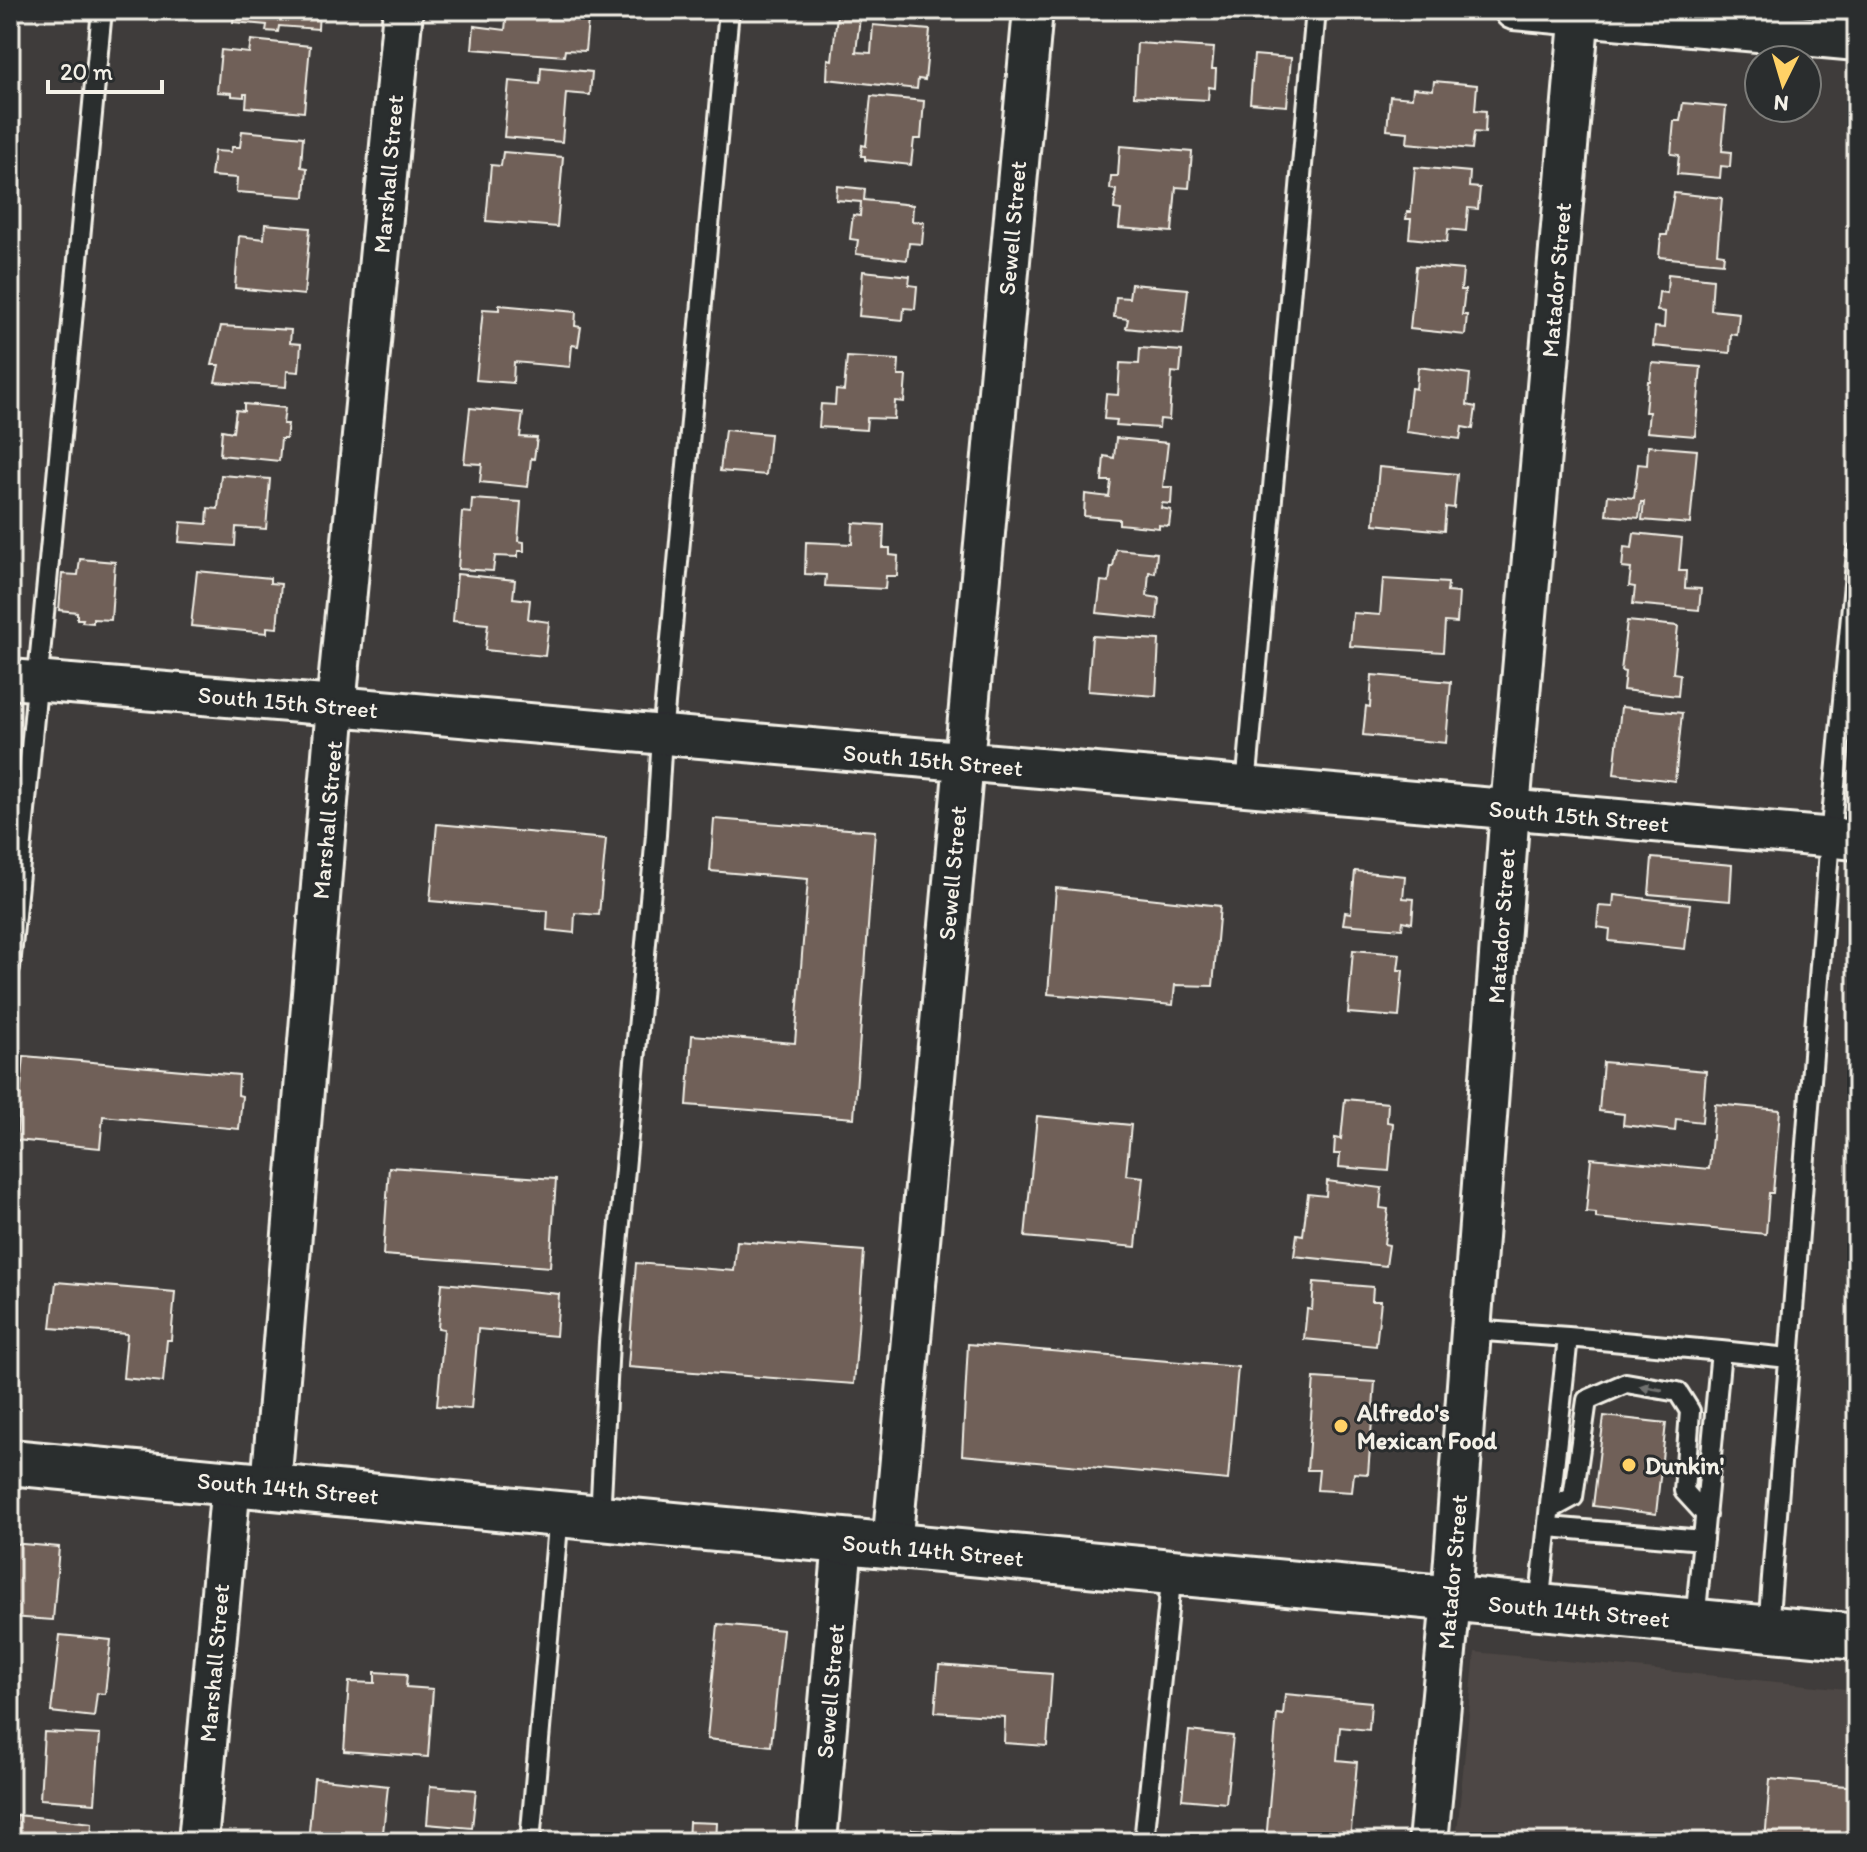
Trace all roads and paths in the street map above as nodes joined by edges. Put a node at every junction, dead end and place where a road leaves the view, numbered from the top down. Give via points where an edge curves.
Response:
1 (102, 10) edge
2 (403, 10) edge
3 (729, 10) edge
4 (1033, 10) edge
5 (1316, 10) edge
6 (1514, 10) edge
7 (1580, 13) edge
8 (1857, 41) edge
9 (1857, 552) edge
10 (24, 680) edge
11 (336, 706) junction
12 (662, 736) junction
13 (962, 763) junction
14 (1246, 787) junction
15 (1510, 809) junction
16 (1844, 839) edge
17 (10, 967) edge
18 (1471, 1330) junction
19 (1568, 1337) junction
20 (1721, 1351) junction
21 (1789, 1358) junction
22 (10, 1462) edge
23 (251, 1485) junction
24 (1706, 1515) junction
25 (579, 1516) junction
26 (1550, 1518) junction
27 (1703, 1540) junction
28 (843, 1541) junction
29 (892, 1546) junction
30 (1172, 1572) junction
31 (1451, 1599) junction
32 (1539, 1607) junction
33 (1695, 1622) junction
34 (1768, 1629) junction
35 (1857, 1637) edge
36 (198, 1842) edge
37 (530, 1842) edge
38 (817, 1842) edge
39 (1144, 1842) edge
40 (1428, 1842) edge

1 - 10 lane
2 - 11 street, Marshall Street
3 - 12 lane
4 - 13 street, Sewell Street
5 - 14 lane
6 - 7 street
7 - 8 street
7 - 15 street, Matador Street
9 - 16 lane
10 - 11 street, South 15th Street
10 - 17 lane
11 - 12 street, South 15th Street
11 - 23 street, Marshall Street
12 - 13 street, South 15th Street
12 - 25 lane via 609,1342
13 - 14 street, South 15th Street
13 - 29 street, Sewell Street
14 - 15 street, South 15th Street
15 - 16 street, South 15th Street
15 - 18 street, Matador Street
16 - 21 lane
18 - 19 lane
18 - 31 street, Matador Street
19 - 20 lane
19 - 26 lane
20 - 21 lane
20 - 24 lane
21 - 34 lane
22 - 23 main road, South 14th Street
23 - 25 main road, South 14th Street
23 - 36 street, Marshall Street
24 -> 26 lane via 1684,1491 1690,1411 1678,1392 1626,1383 1587,1400 1573,1497
24 - 27 lane
25 - 28 main road, South 14th Street
25 - 37 lane
26 - 27 lane
26 - 32 lane
27 - 33 lane
28 - 29 main road, South 14th Street
28 - 38 street, Sewell Street
29 - 30 main road, South 14th Street
30 - 31 main road, South 14th Street
30 - 39 lane
31 - 32 main road, South 14th Street
31 - 40 street, Matador Street
32 - 33 main road, South 14th Street
33 - 34 main road, South 14th Street
34 - 35 main road, South 14th Street

